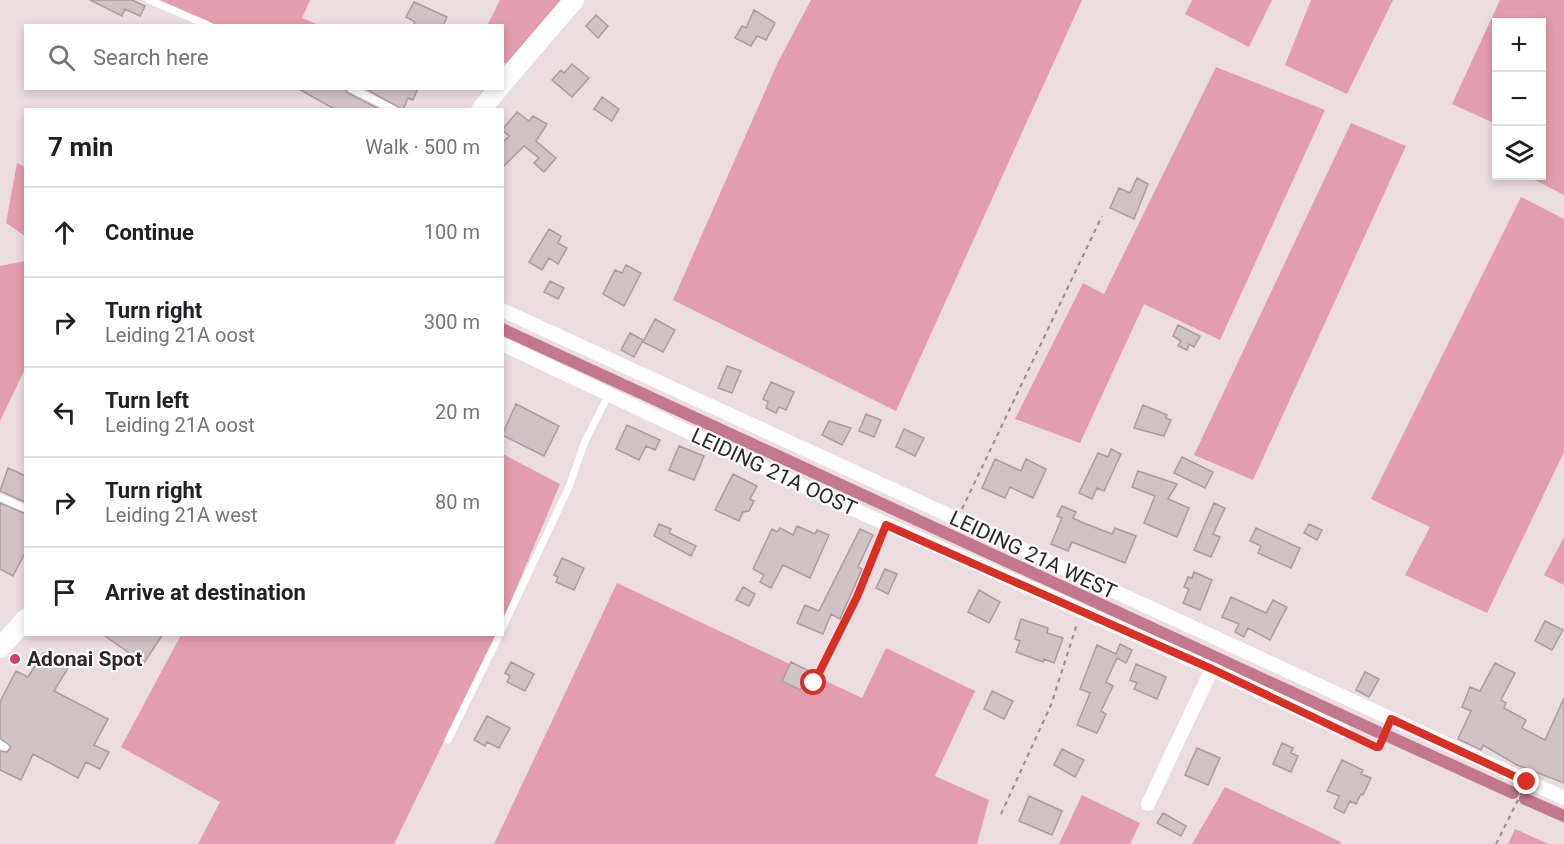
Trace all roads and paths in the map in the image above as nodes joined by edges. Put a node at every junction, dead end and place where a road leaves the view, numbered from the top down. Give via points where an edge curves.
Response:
1 (149, 0) edge
2 (574, 0) edge
3 (205, 24) edge
4 (504, 82) edge
5 (354, 90) edge
6 (497, 90) edge
7 (391, 108) edge
8 (483, 108) edge
9 (1102, 216) dead end
10 (504, 311) edge
11 (504, 345) edge
12 (609, 394) junction
13 (0, 497) edge
14 (24, 509) edge
15 (957, 520) junction
16 (886, 525) junction
17 (1079, 609) junction
18 (24, 621) edge
19 (504, 625) edge
20 (499, 636) edge
21 (0, 648) edge
22 (1212, 669) junction
23 (814, 683) dead end
24 (1391, 719) junction
25 (1344, 731) joint
26 (448, 740) dead end
27 (1527, 782) junction
28 (1564, 798) edge
29 (1148, 804) dead end
30 (1001, 814) dead end
31 (1496, 844) edge

1 - 3 lane
2 - 4 street
5 - 7 lane
6 - 8 street
9 - 15 path
10 - 15 street, LEIDING 21A WEST
11 - 12 street, LEIDING 21A OOST
12 - 16 street, LEIDING 21A OOST
12 - 19 lane
13 - 14 lane
15 - 24 street, LEIDING 21A WEST
16 - 17 street, LEIDING 21A OOST
16 - 23 lane via 857,597
17 - 22 street, LEIDING 21A OOST
17 - 30 path via 1072,646 1051,705
18 - 21 street
20 - 26 lane
22 - 25 street, LEIDING 21A OOST
22 - 29 street
24 - 25 path via 1378,748
24 - 27 street, LEIDING 21A WEST
27 - 28 street, LEIDING 21A WEST
27 - 31 path

